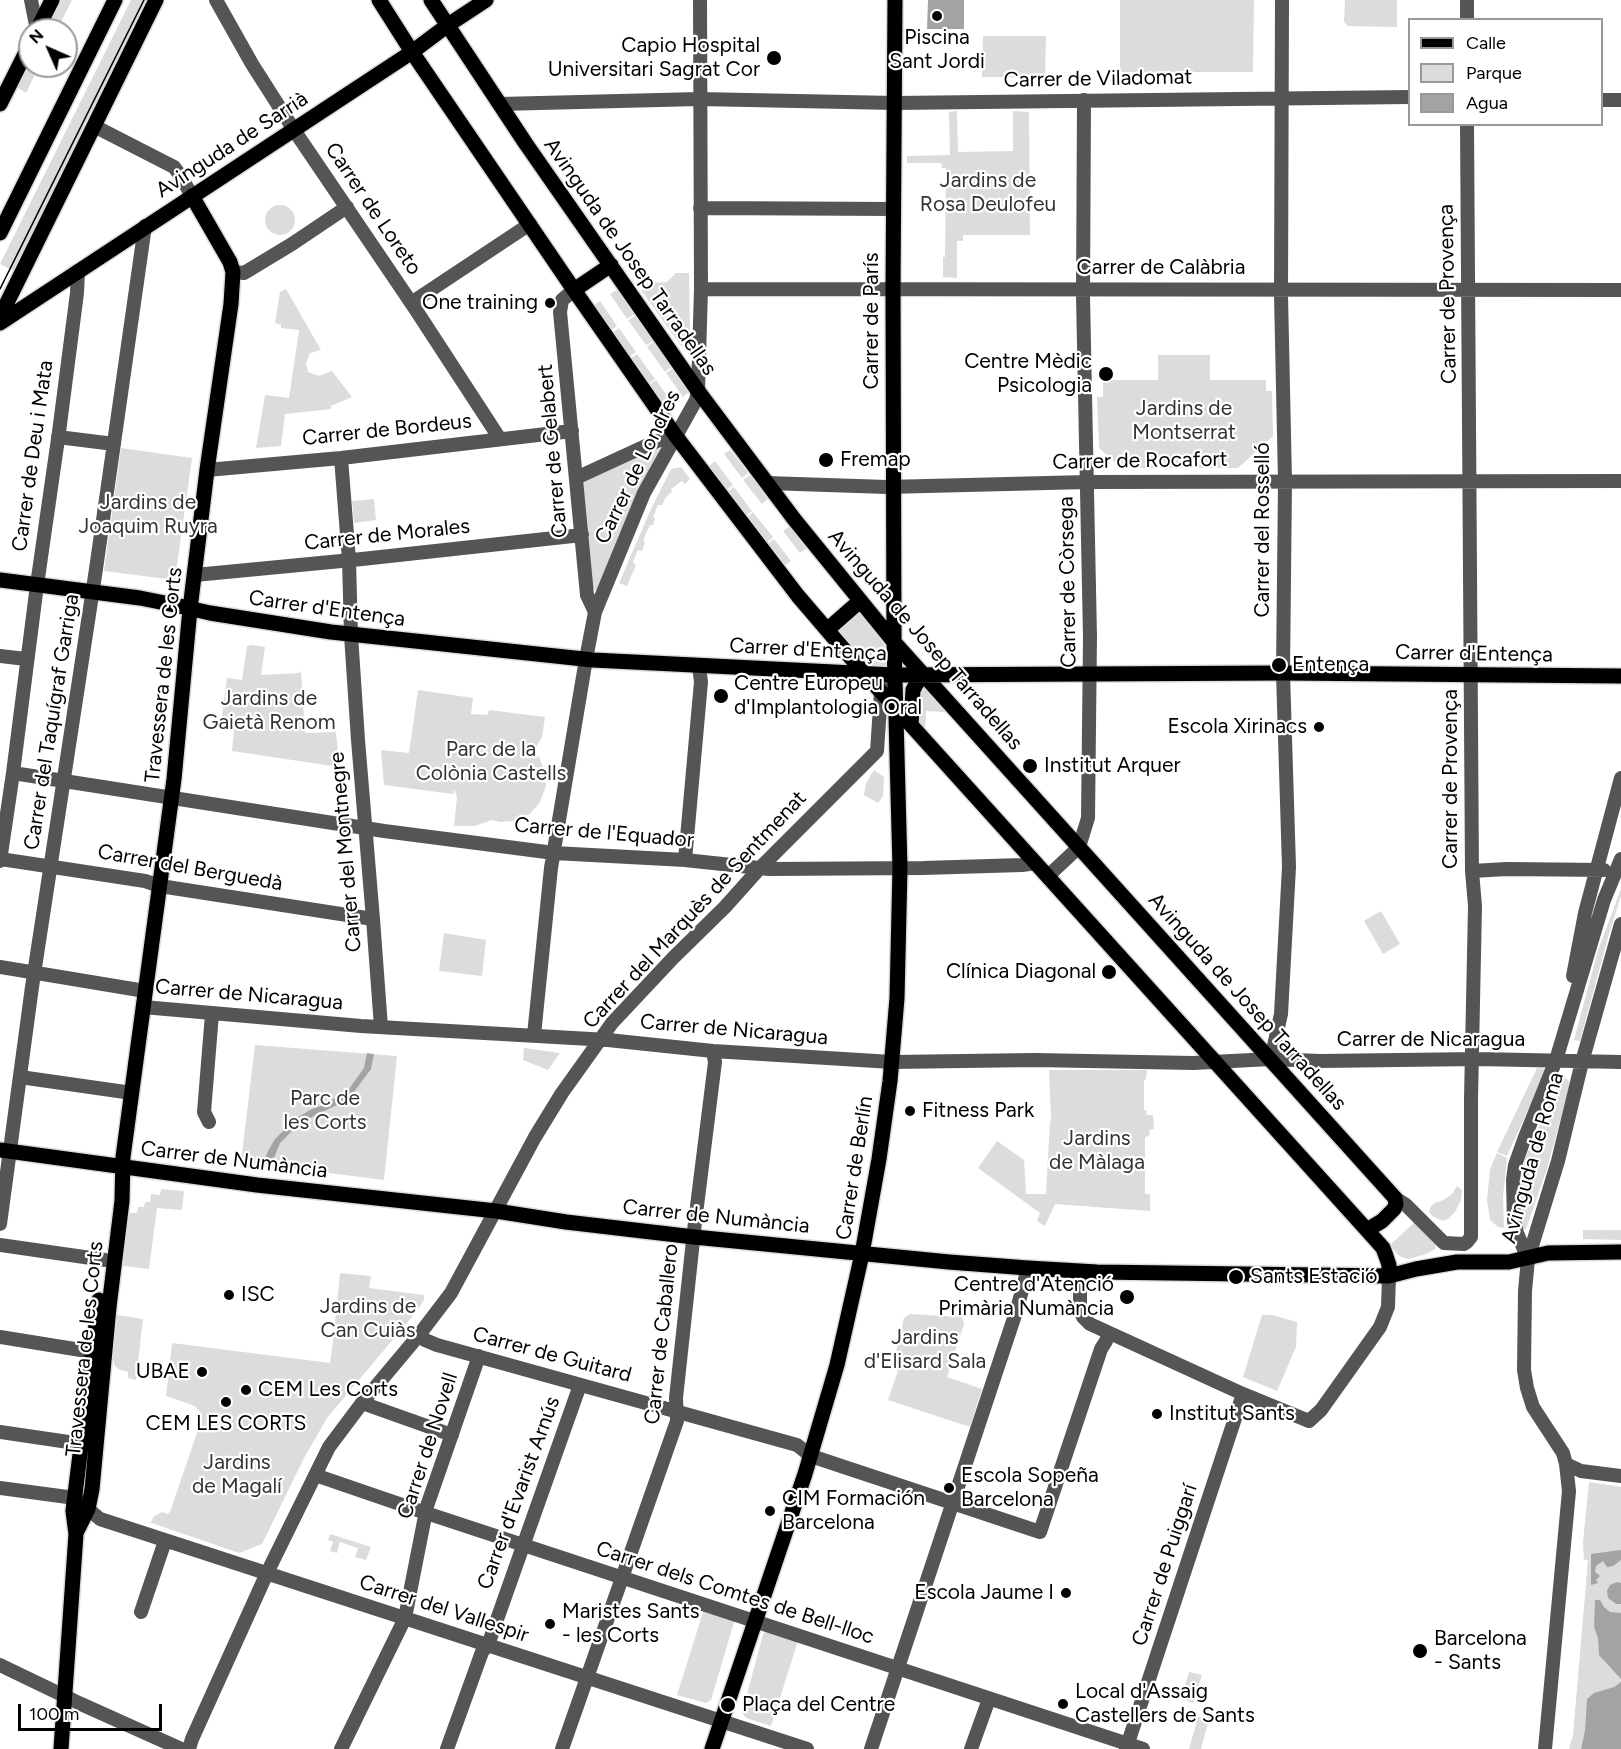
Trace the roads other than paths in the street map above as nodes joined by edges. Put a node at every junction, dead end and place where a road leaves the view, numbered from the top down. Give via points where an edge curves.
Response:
1 (31, 0) edge
2 (52, 0) edge
3 (116, 0) edge
4 (156, 0) edge
5 (216, 0) edge
6 (379, 0) edge
7 (431, 0) edge
8 (486, 0) edge
9 (700, 0) edge
10 (895, 0) edge
11 (1281, 0) edge
12 (1467, 0) edge
13 (35, 18) edge
14 (43, 18) edge
15 (1467, 18) edge
16 (448, 25) junction
17 (412, 52) junction
18 (18, 68) edge
19 (1408, 97) edge
20 (699, 99) junction
21 (1280, 99) junction
22 (1084, 100) junction
23 (1603, 100) edge
24 (1621, 100) edge
25 (895, 103) junction
26 (0, 104) edge
27 (500, 104) junction
28 (94, 126) junction
29 (1467, 126) edge
30 (294, 130) junction
31 (192, 196) junction
32 (347, 207) junction
33 (700, 208) junction
34 (894, 209) junction
35 (530, 224) junction
36 (145, 226) junction
37 (0, 233) edge
38 (611, 265) junction
39 (78, 271) junction
40 (233, 272) junction
41 (893, 288) junction
42 (700, 289) junction
43 (1083, 289) junction
44 (1281, 289) junction
45 (574, 290) junction
46 (1468, 290) junction
47 (1621, 290) edge
48 (411, 303) junction
49 (0, 317) edge
50 (0, 323) edge
51 (698, 391) junction
52 (572, 431) junction
53 (675, 435) junction
54 (58, 437) junction
55 (500, 439) junction
56 (114, 444) junction
57 (341, 458) junction
58 (207, 470) junction
59 (576, 478) junction
60 (1470, 480) junction
61 (1285, 481) junction
62 (1621, 481) edge
63 (1087, 482) junction
64 (767, 483) junction
65 (893, 487) junction
66 (582, 535) junction
67 (349, 560) junction
68 (195, 575) junction
69 (0, 580) edge
70 (36, 585) junction
71 (92, 591) junction
72 (860, 601) junction
73 (190, 609) junction
74 (595, 612) junction
75 (827, 630) junction
76 (351, 635) junction
77 (894, 642) junction
78 (842, 647) junction
79 (0, 657) edge
80 (26, 659) junction
81 (586, 659) junction
82 (699, 666) junction
83 (836, 673) junction
84 (864, 673) junction
85 (1283, 673) junction
86 (1090, 674) junction
87 (894, 675) junction
88 (924, 675) junction
89 (1471, 675) junction
90 (1621, 676) edge
91 (881, 692) junction
92 (895, 707) junction
93 (911, 724) junction
94 (877, 751) junction
95 (897, 758) junction
96 (13, 773) junction
97 (1621, 778) edge
98 (64, 780) junction
99 (172, 796) junction
100 (366, 828) junction
101 (1079, 846) junction
102 (554, 853) junction
103 (0, 860) edge
104 (685, 860) junction
105 (1036, 863) junction
106 (51, 866) junction
107 (1619, 866) edge
108 (900, 868) junction
109 (759, 869) junction
110 (1596, 870) junction
111 (1472, 871) junction
112 (1048, 876) junction
113 (160, 885) junction
114 (373, 919) junction
115 (1621, 924) edge
116 (0, 967) edge
117 (35, 972) junction
118 (146, 991) junction
119 (143, 1007) junction
120 (1571, 1008) junction
121 (212, 1014) junction
122 (381, 1027) junction
123 (534, 1035) junction
124 (600, 1040) junction
125 (713, 1051) junction
126 (1271, 1059) junction
127 (1473, 1059) junction
128 (1556, 1060) junction
129 (892, 1062) junction
130 (1215, 1062) junction
131 (1582, 1062) junction
132 (1621, 1062) edge
133 (20, 1077) junction
134 (132, 1093) junction
135 (208, 1122) dead end
136 (5, 1150) edge
137 (122, 1167) junction
138 (1395, 1198) junction
139 (496, 1211) junction
140 (0, 1224) edge
141 (1367, 1230) junction
142 (694, 1237) junction
143 (1457, 1244) joint
144 (0, 1245) edge
145 (1621, 1252) edge
146 (862, 1254) junction
147 (1528, 1259) junction
148 (105, 1260) junction
149 (1028, 1268) junction
150 (1080, 1271) junction
151 (1389, 1276) junction
152 (1109, 1333) junction
153 (419, 1335) junction
154 (0, 1337) edge
155 (93, 1352) junction
156 (479, 1356) junction
157 (580, 1385) junction
158 (1243, 1394) junction
159 (362, 1403) junction
160 (677, 1412) junction
161 (0, 1432) edge
162 (452, 1435) junction
163 (82, 1444) junction
164 (811, 1455) junction
165 (1566, 1464) junction
166 (315, 1475) junction
167 (1621, 1476) edge
168 (0, 1488) edge
169 (75, 1498) junction
170 (952, 1502) junction
171 (88, 1509) junction
172 (426, 1513) junction
173 (76, 1533) junction
174 (165, 1541) junction
175 (523, 1545) junction
176 (267, 1573) junction
177 (622, 1578) junction
178 (141, 1612) dead end
179 (405, 1618) junction
180 (755, 1620) junction
181 (488, 1645) junction
182 (0, 1665) edge
183 (897, 1669) junction
184 (587, 1677) junction
185 (65, 1697) junction
186 (989, 1699) junction
187 (722, 1721) junction
188 (1127, 1747) edge
189 (61, 1749) edge
190 (181, 1749) edge
191 (189, 1749) edge
192 (341, 1749) edge
193 (447, 1749) edge
194 (562, 1749) edge
195 (712, 1749) edge
196 (807, 1749) edge
197 (871, 1749) edge
198 (971, 1749) edge
199 (1143, 1749) edge
200 (1545, 1749) edge

1 - 13 street
2 - 14 main road
3 - 37 main road
4 - 28 main road
5 - 30 street, Carrer de Loreto
6 - 17 main road
7 - 16 main road, Avinguda de Josep Tarradellas
8 - 16 main road, Avinguda de Sarrià
9 - 20 street, Carrer de Londres
10 - 25 main road, Carrer de París
11 - 21 street, Carrer del Rosselló
12 - 15 street
16 - 17 main road, Avinguda de Sarrià
16 - 27 main road, Avinguda de Josep Tarradellas
17 - 30 main road, Avinguda de Sarrià
17 - 35 main road
18 - 26 main road
19 - 21 street, Carrer de Viladomat
20 - 25 street, Carrer de Viladomat
20 - 27 street, Carrer de Viladomat
20 - 33 street, Carrer de Londres
21 - 22 street, Carrer de Viladomat
21 - 44 street, Carrer del Rosselló
22 - 25 street, Carrer de Viladomat
22 - 43 street, Carrer de Còrsega
23 - 24 street
25 - 34 main road, Carrer de París
27 - 38 main road, Avinguda de Josep Tarradellas
28 - 31 street via 174,167
28 - 49 main road
29 - 46 street, Carrer de Provença
30 - 31 main road, Avinguda de Sarrià
30 - 32 street, Carrer de Loreto
31 - 36 main road, Avinguda de Sarrià
31 - 40 main road, Travessera de les Corts
32 - 40 street via 244,273
32 - 48 street, Carrer de Loreto
33 - 34 street
33 - 42 street, Carrer de Londres
34 - 41 main road, Carrer de París
35 - 45 main road
35 - 48 street
36 - 39 main road, Avinguda de Sarrià
36 - 56 street, Carrer del Taquígraf Garriga
38 - 45 main road
38 - 51 main road, Avinguda de Josep Tarradellas
39 - 50 main road, Avinguda de Sarrià
39 - 54 street, Carrer de Deu i Mata
40 - 58 main road, Travessera de les Corts
41 - 42 street, Carrer de Calàbria
41 - 43 street, Carrer de Calàbria
41 - 65 main road, Carrer de París
42 - 51 street, Carrer de Londres
43 - 44 street, Carrer de Calàbria
43 - 63 street, Carrer de Còrsega
44 - 46 street, Carrer de Calàbria
44 - 61 street, Carrer del Rosselló
45 - 52 street, Carrer de Gelabert via 560,304
45 - 53 main road
46 - 47 street, Carrer de Calàbria
46 - 60 street, Carrer de Provença
48 - 55 street, Carrer de Loreto
51 - 53 street, Carrer de Londres
51 - 64 main road, Avinguda de Josep Tarradellas
52 - 55 street, Carrer de Bordeus
52 - 59 street, Carrer de Gelabert
53 - 59 street
53 - 74 street, Carrer de Londres via 644,494
53 - 75 main road
54 - 56 street
54 - 70 street, Carrer de Deu i Mata
55 - 57 street, Carrer de Bordeus
56 - 71 street, Carrer del Taquígraf Garriga
57 - 58 street, Carrer de Bordeus
57 - 67 street, Carrer del Montnegre
58 - 68 main road, Travessera de les Corts
59 - 66 street, Carrer de Gelabert
60 - 61 street, Carrer de Rocafort
60 - 62 street, Carrer de Rocafort
60 - 89 street, Carrer de Provença
61 - 63 street, Carrer de Rocafort
61 - 85 street, Carrer del Rosselló
63 - 65 street, Carrer de Rocafort
63 - 86 street, Carrer de Còrsega
64 - 65 street, Carrer de Rocafort
64 - 72 main road, Avinguda de Josep Tarradellas
65 - 77 main road, Carrer de París
66 - 67 street, Carrer de Morales
66 - 74 street, Carrer de Gelabert via 587,595
67 - 68 street, Carrer de Morales
67 - 76 street, Carrer del Montnegre
68 - 73 main road, Travessera de les Corts
69 - 70 main road, Carrer d'Entença
70 - 71 main road, Carrer d'Entença
70 - 80 street, Carrer de Deu i Mata
71 - 73 main road, Carrer d'Entença
71 - 98 street, Carrer del Taquígraf Garriga
72 - 75 main road
72 - 77 main road, Avinguda de Josep Tarradellas
73 - 76 main road, Carrer d'Entença
73 - 99 main road, Travessera de les Corts
74 - 81 street, Carrer de Londres
75 - 78 main road
76 - 81 main road, Carrer d'Entença
76 - 100 street, Carrer del Montnegre
77 - 87 main road
77 - 88 main road, Avinguda de Josep Tarradellas
78 - 83 main road
78 - 84 main road
79 - 80 street
80 - 96 street, Carrer de Deu i Mata
81 - 82 main road, Carrer d'Entença
81 - 102 street, Carrer de Londres
82 - 83 main road, Carrer d'Entença
82 - 104 street via 701,682
83 - 84 main road, Carrer d'Entença
84 - 87 main road, Carrer d'Entença
84 - 91 main road
85 - 86 main road, Carrer d'Entença
85 - 89 main road, Carrer d'Entença
85 - 126 street, Carrer del Rosselló via 1289,867 1281,1014
86 - 88 main road, Carrer d'Entença
86 - 101 street, Carrer de Còrsega via 1088,818
87 - 88 main road, Carrer d'Entença
87 - 91 street
87 - 92 main road
88 - 93 main road via 913,690
88 - 101 main road, Avinguda de Josep Tarradellas
89 - 90 main road, Carrer d'Entença
89 - 111 street, Carrer de Provença
91 - 92 main road
91 - 94 street
92 - 93 main road
92 - 95 main road, Carrer de Berlín
93 - 105 main road
94 - 95 street
94 - 109 street, Carrer del Marquès de Sentmenat
95 - 108 main road, Carrer de Berlín
96 - 98 street, Carrer de l'Equador
96 - 103 street, Carrer de Deu i Mata
97 - 110 street, Avinguda de Roma
98 - 99 street, Carrer de l'Equador
98 - 106 street, Carrer del Taquígraf Garriga
99 - 100 street, Carrer de l'Equador
99 - 113 main road, Travessera de les Corts
100 - 102 street, Carrer de l'Equador
100 - 114 street, Carrer del Montnegre
101 - 112 street
101 - 126 main road, Avinguda de Josep Tarradellas
102 - 104 street, Carrer de l'Equador
102 - 123 street, Carrer de Londres
103 - 106 street, Carrer del Berguedà
104 - 109 street, Carrer de l'Equador
105 - 108 street, Carrer de l'Equador
105 - 112 main road
106 - 113 street, Carrer del Berguedà
106 - 117 street, Carrer del Taquígraf Garriga
107 - 110 street
107 - 120 street, Avinguda de Roma via 1604,900
108 - 109 street, Carrer de l'Equador
108 - 129 main road, Carrer de Berlín
109 - 124 street, Carrer del Marquès de Sentmenat
110 - 111 street
110 - 120 street, Avinguda de Roma via 1578,944
111 - 127 street, Carrer de Provença
112 - 130 main road
113 - 114 street, Carrer del Berguedà
113 - 118 main road, Travessera de les Corts
114 - 122 street, Carrer del Montnegre
115 - 131 street, Avinguda de Roma
116 - 117 street
117 - 118 street
117 - 133 street, Carrer del Taquígraf Garriga
118 - 119 main road, Travessera de les Corts
119 - 121 street, Carrer de Nicaragua
119 - 134 main road, Travessera de les Corts
120 - 128 street, Avinguda de Roma
121 - 122 street, Carrer de Nicaragua
121 - 135 street via 204,1112
122 - 123 street, Carrer de Nicaragua
123 - 124 street, Carrer de Nicaragua
124 - 125 street, Carrer de Nicaragua
124 - 139 street, Carrer del Marquès de Sentmenat via 562,1093
125 - 129 street, Carrer de Nicaragua
125 - 142 street, Carrer de Caballero via 715,1062
126 - 127 street, Carrer de Nicaragua
126 - 130 street, Carrer de Nicaragua
126 - 138 main road, Avinguda de Josep Tarradellas
127 - 128 street, Carrer de Nicaragua
127 - 143 street, Carrer de Provença via 1471,1237
128 - 131 street, Carrer de Nicaragua
128 - 147 street, Avinguda de Roma via 1514,1173 1514,1221
129 - 130 street, Carrer de Nicaragua
129 - 146 main road, Carrer de Berlín
130 - 141 main road
131 - 132 street, Carrer de Nicaragua
131 - 147 street, Avinguda de Roma via 1558,1161
133 - 134 street
133 - 136 street, Carrer del Taquígraf Garriga
134 - 137 main road, Travessera de les Corts
136 - 137 main road, Carrer de Numància
136 - 140 street, Carrer del Taquígraf Garriga
137 - 139 main road, Carrer de Numància
137 - 148 main road, Travessera de les Corts
137 - 171 main road, Travessera de les Corts via 122,1201
138 - 141 main road via 1394,1209
138 - 143 street, Avinguda de Josep Tarradellas via 1444,1243
139 - 142 main road, Carrer de Numància
139 - 153 street, Carrer del Marquès de Sentmenat via 457,1283
141 - 151 main road via 1383,1248
142 - 146 main road, Carrer de Numància
142 - 160 street, Carrer de Caballero
144 - 148 street
145 - 147 main road, Carrer de Numància via 1548,1253
146 - 149 main road, Carrer de Numància
146 - 164 main road, Carrer de Berlín via 837,1365
147 - 151 main road, Carrer de Numància via 1456,1262
147 - 165 street via 1524,1370 1527,1388 1533,1407
148 - 155 main road, Travessera de les Corts
149 - 150 main road, Carrer de Numància
149 - 170 street
150 - 151 main road, Carrer de Numància
150 - 152 street via 1079,1302 1083,1317
151 - 158 street via 1384,1320 1321,1410 1309,1421
152 - 158 street
152 - 170 street, Carrer de Guitard via 1040,1532
153 - 156 street, Carrer de Guitard
153 - 159 street, Carrer del Marquès de Sentmenat
154 - 155 street
155 - 163 main road, Travessera de les Corts
156 - 157 street, Carrer de Guitard
156 - 162 street, Carrer de Novell
157 - 160 street, Carrer de Guitard
157 - 175 street, Carrer d'Evarist Arnús
158 - 188 street, Carrer de Puiggarí
159 - 162 street
159 - 166 street, Carrer del Marquès de Sentmenat via 329,1447
160 - 164 street, Carrer de Guitard via 797,1446
160 - 177 street, Carrer de Caballero
161 - 163 street
162 - 172 street, Carrer de Novell
163 - 169 main road, Travessera de les Corts
164 - 170 street, Carrer de Guitard
164 - 180 main road, Carrer de Berlín
165 - 167 street via 1581,1471
165 - 200 street via 1567,1523
166 - 172 street, Carrer dels Comtes de Bell-lloc
166 - 176 street, Carrer del Marquès de Sentmenat
168 - 169 street
169 - 171 street, Carrer del Vallespir
169 - 173 main road, Travessera de les Corts
170 - 183 street
171 - 173 main road, Travessera de les Corts
171 - 174 street, Carrer del Vallespir via 100,1519
172 - 175 street, Carrer dels Comtes de Bell-lloc
172 - 179 street, Carrer de Novell
173 - 185 main road, Travessera de les Corts
174 - 176 street, Carrer del Vallespir
174 - 178 street
175 - 177 street, Carrer dels Comtes de Bell-lloc
175 - 181 street, Carrer d'Evarist Arnús
176 - 179 street, Carrer del Vallespir
176 - 191 street, Carrer del Marquès de Sentmenat
177 - 180 street, Carrer dels Comtes de Bell-lloc
177 - 184 street, Carrer de Caballero
179 - 181 street, Carrer del Vallespir
179 - 192 street, Carrer de Novell
180 - 183 street, Carrer dels Comtes de Bell-lloc
180 - 187 main road, Carrer de Berlín
181 - 184 street, Carrer del Vallespir
181 - 193 street, Carrer d'Evarist Arnús via 482,1652
182 - 185 street
183 - 186 street, Carrer dels Comtes de Bell-lloc
183 - 197 street
184 - 187 street, Carrer del Vallespir
184 - 194 street, Carrer de Caballero
185 - 189 main road, Travessera de les Corts
185 - 190 street
186 - 188 street, Carrer dels Comtes de Bell-lloc
186 - 198 street
187 - 195 main road, Carrer de Berlín
187 - 196 street, Carrer del Vallespir
188 - 199 street, Carrer dels Comtes de Bell-lloc

